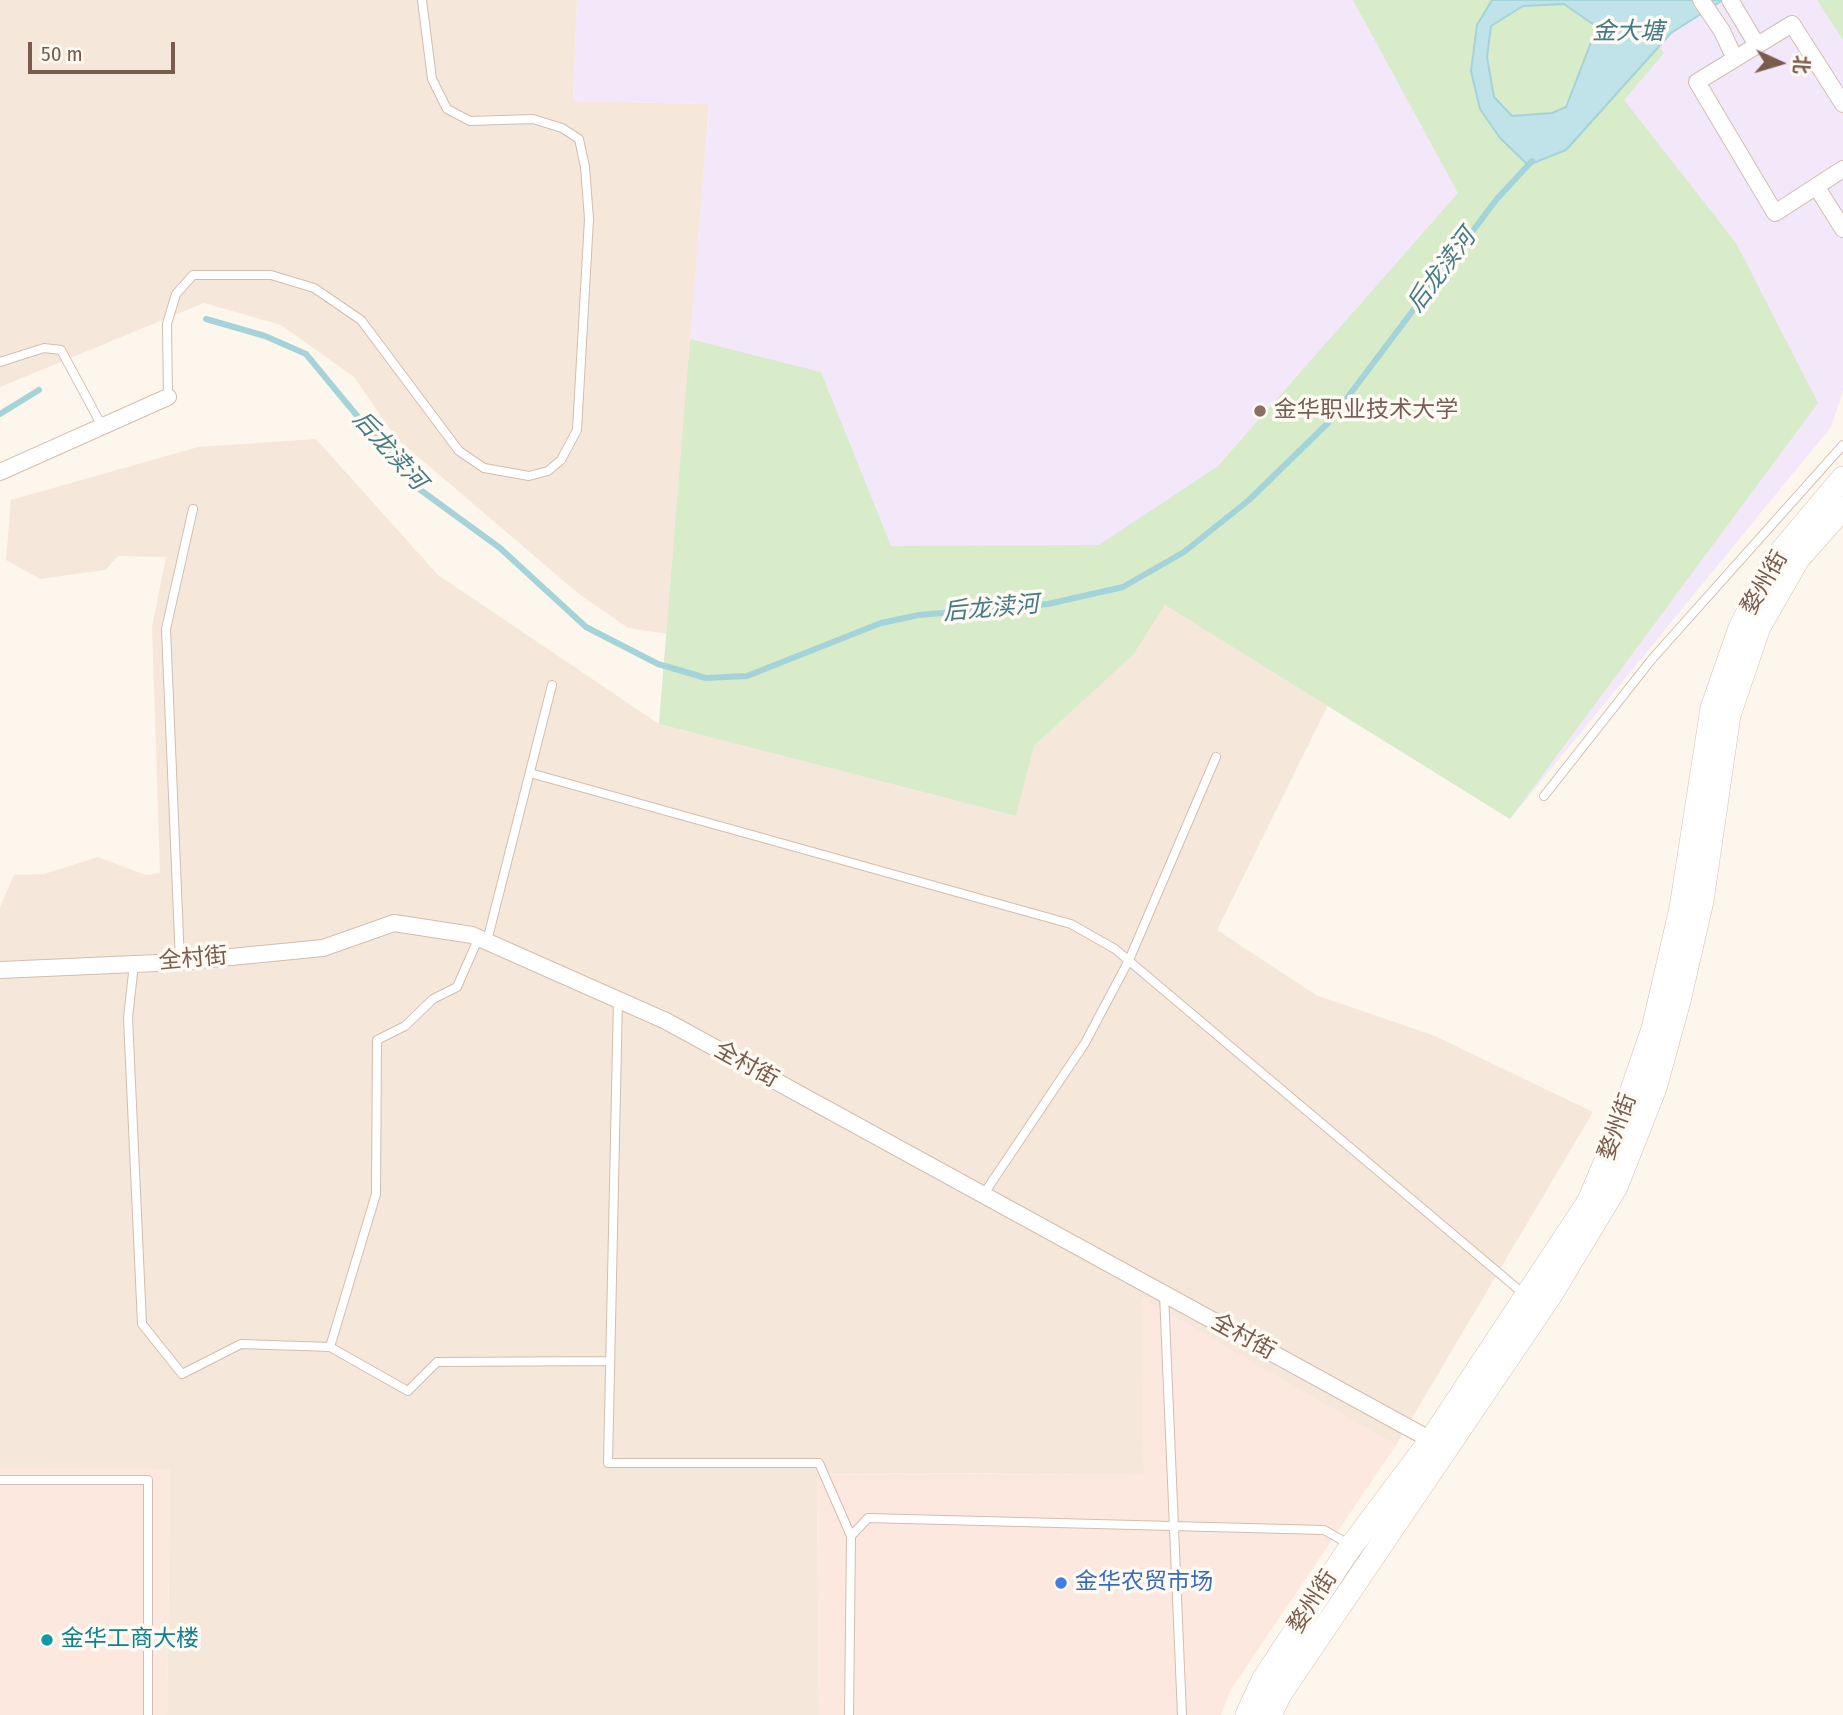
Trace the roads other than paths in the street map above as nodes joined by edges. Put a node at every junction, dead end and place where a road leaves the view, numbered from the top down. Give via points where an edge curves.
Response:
1 (422, 0) edge
2 (1701, 0) edge
3 (1730, 0) edge
4 (1758, 45) junction
5 (1735, 59) junction
6 (1843, 104) edge
7 (1841, 173) edge
8 (1816, 186) junction
9 (1843, 229) edge
10 (0, 362) edge
11 (168, 397) joint
12 (102, 426) junction
13 (1843, 444) edge
14 (0, 472) edge
15 (1843, 478) edge
16 (1843, 508) edge
17 (193, 509) dead end
18 (552, 685) dead end
19 (1216, 757) dead end
20 (530, 773) junction
21 (1544, 796) dead end
22 (483, 939) junction
23 (1129, 960) junction
24 (180, 962) junction
25 (134, 964) junction
26 (0, 970) edge
27 (618, 999) junction
28 (984, 1195) junction
29 (1164, 1294) junction
30 (1526, 1296) junction
31 (330, 1347) junction
32 (610, 1361) junction
33 (1432, 1440) junction
34 (0, 1480) edge
35 (1175, 1528) junction
36 (851, 1536) junction
37 (1352, 1545) junction
38 (148, 1715) edge
39 (849, 1715) edge
40 (1182, 1715) edge
41 (1247, 1715) edge
42 (1270, 1715) edge

1 - 11 lane via 432,79 447,108 470,121 533,119 579,139 589,219 577,430 561,460 548,471 529,476 484,468 459,451 361,320 314,288 271,275 193,275 176,294 167,324
2 - 5 street
3 - 4 street
4 - 5 street
4 - 6 street via 1792,23
5 - 8 street via 1697,82 1774,213
7 - 8 street
8 - 9 street
10 - 12 lane via 44,348 61,350
11 - 12 street
12 - 14 street
13 - 21 lane via 1652,659
15 - 30 main road, 婺州街 via 1774,559 1740,628 1712,708 1681,908 1653,1028 1589,1201
16 - 42 main road, 婺州街 via 1798,559 1759,627 1733,702 1702,901 1679,1001 1656,1088 1616,1187 1550,1296
17 - 24 lane via 166,629
18 - 20 lane
19 - 23 lane
20 - 22 lane
20 - 23 lane via 1071,924
22 - 24 street, 全村街 via 394,923 323,948
22 - 27 street, 全村街
22 - 31 lane via 457,988 433,999 405,1026 377,1041 376,1194
23 - 28 lane via 1085,1043
23 - 30 lane
24 - 25 street, 全村街
25 - 26 street, 全村街
25 - 31 lane via 128,1018 142,1324 182,1374 241,1344
27 - 28 street, 全村街
27 - 32 lane
28 - 29 street, 全村街
29 - 33 street, 全村街
29 - 35 lane
30 - 33 main road, 婺州街
31 - 32 lane via 408,1391 437,1362
32 - 36 lane via 608,1463 819,1463
33 - 37 main road, 婺州街
34 - 38 lane via 148,1480
35 - 36 lane via 868,1518
35 - 37 lane via 1324,1530
35 - 40 lane
36 - 39 lane
37 - 41 main road, 婺州街 via 1263,1680

